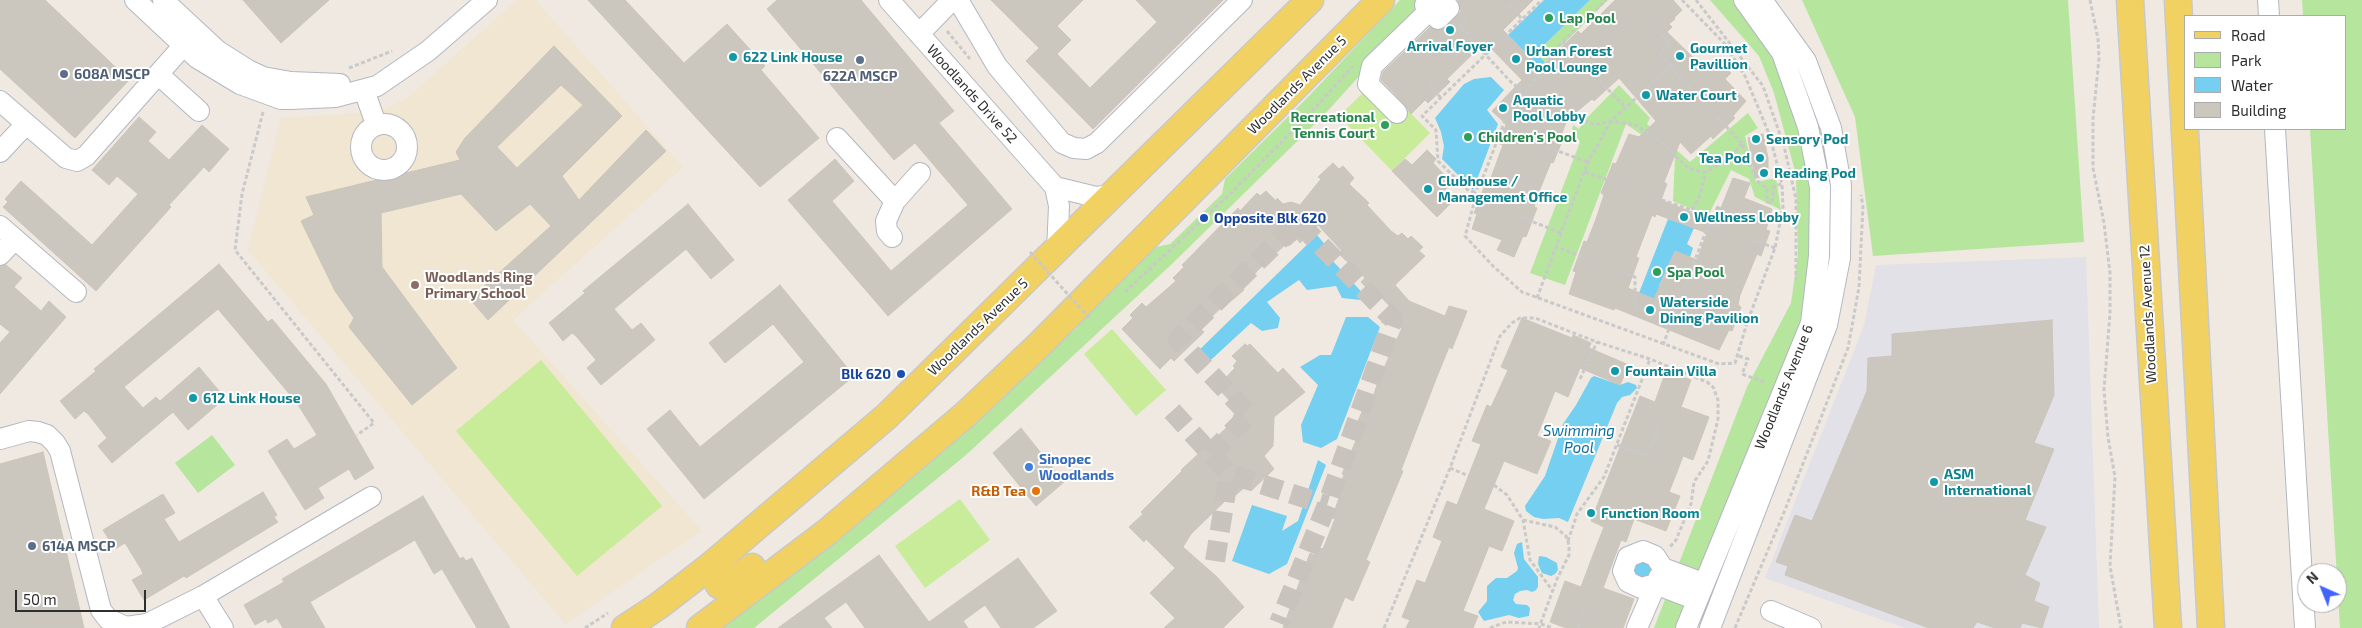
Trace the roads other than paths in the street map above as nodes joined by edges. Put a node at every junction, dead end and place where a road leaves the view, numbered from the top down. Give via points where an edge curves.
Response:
1 (134, 0) edge
2 (163, 0) edge
3 (471, 0) edge
4 (487, 0) edge
5 (889, 0) edge
6 (952, 0) edge
7 (958, 0) edge
8 (1242, 0) edge
9 (1310, 0) edge
10 (1381, 0) edge
11 (1744, 0) edge
12 (1762, 0) edge
13 (2130, 0) edge
14 (2178, 0) edge
15 (2268, 0) edge
16 (1431, 3) edge
17 (2269, 15) edge
18 (919, 34) junction
19 (189, 39) junction
20 (159, 75) junction
21 (364, 90) junction
22 (0, 101) edge
23 (199, 111) dead end
24 (1397, 113) dead end
25 (2184, 114) edge
26 (26, 124) junction
27 (376, 124) dead end
28 (2185, 130) edge
29 (2275, 130) edge
30 (837, 138) dead end
31 (0, 152) edge
32 (920, 173) dead end
33 (1055, 187) junction
34 (1114, 194) junction
35 (895, 201) junction
36 (7, 232) edge
37 (892, 237) dead end
38 (1044, 253) junction
39 (0, 255) edge
40 (76, 292) dead end
41 (0, 439) edge
42 (371, 497) dead end
43 (828, 532) junction
44 (709, 567) junction
45 (1700, 592) junction
46 (203, 596) junction
47 (1771, 611) dead end
48 (618, 620) edge
49 (223, 628) edge
50 (700, 628) edge
51 (1638, 628) edge
52 (1686, 628) edge
53 (1710, 628) edge
54 (1811, 628) edge
55 (2168, 628) edge
56 (2211, 628) edge
57 (2305, 628) edge

1 - 19 street
2 - 19 street
3 - 19 street via 441,29 403,57 375,73 338,84 263,77 218,51
4 - 21 street via 428,51 377,86
5 - 18 street, Woodlands Drive 52
6 - 18 street
7 - 8 street via 997,66 1062,144 1086,149 1097,143
9 - 34 main road, Woodlands Avenue 5
10 - 43 main road, Woodlands Avenue 5 via 1040,344 966,414
11 - 45 street, Woodlands Avenue 6 via 1782,53 1808,127 1820,187 1819,256 1811,322
12 - 53 street, Woodlands Avenue 6 via 1806,61 1831,128 1841,185 1840,258 1827,325
13 - 55 main road, Woodlands Avenue 12
14 - 25 main road
15 - 17 street
16 - 24 street via 1372,66 1368,84
18 - 33 street, Woodlands Drive 52
19 - 20 street
19 - 21 street via 197,58 240,84 281,99 335,97
20 - 23 street
20 - 26 street via 86,156 77,161 66,158
21 - 27 street
22 - 26 street
26 - 31 street
28 - 56 main road
29 - 57 street
30 - 35 street
32 - 35 street
33 - 34 street via 1096,197
33 - 38 street via 1059,206
34 - 38 main road, Woodlands Avenue 5
35 - 37 street via 885,225
36 - 39 street
36 - 40 street
38 - 44 main road, Woodlands Avenue 5 via 887,416
41 - 46 street via 29,431 38,432 48,435 60,450 98,602 108,619 120,625 147,624
42 - 46 street
43 - 44 main road via 797,535 728,586 719,585
43 - 50 main road, Woodlands Avenue 5
44 - 48 main road, Woodlands Avenue 5 via 657,607
45 - 51 street via 1656,569
45 - 52 street, Woodlands Avenue 6
46 - 49 street
47 - 54 street

